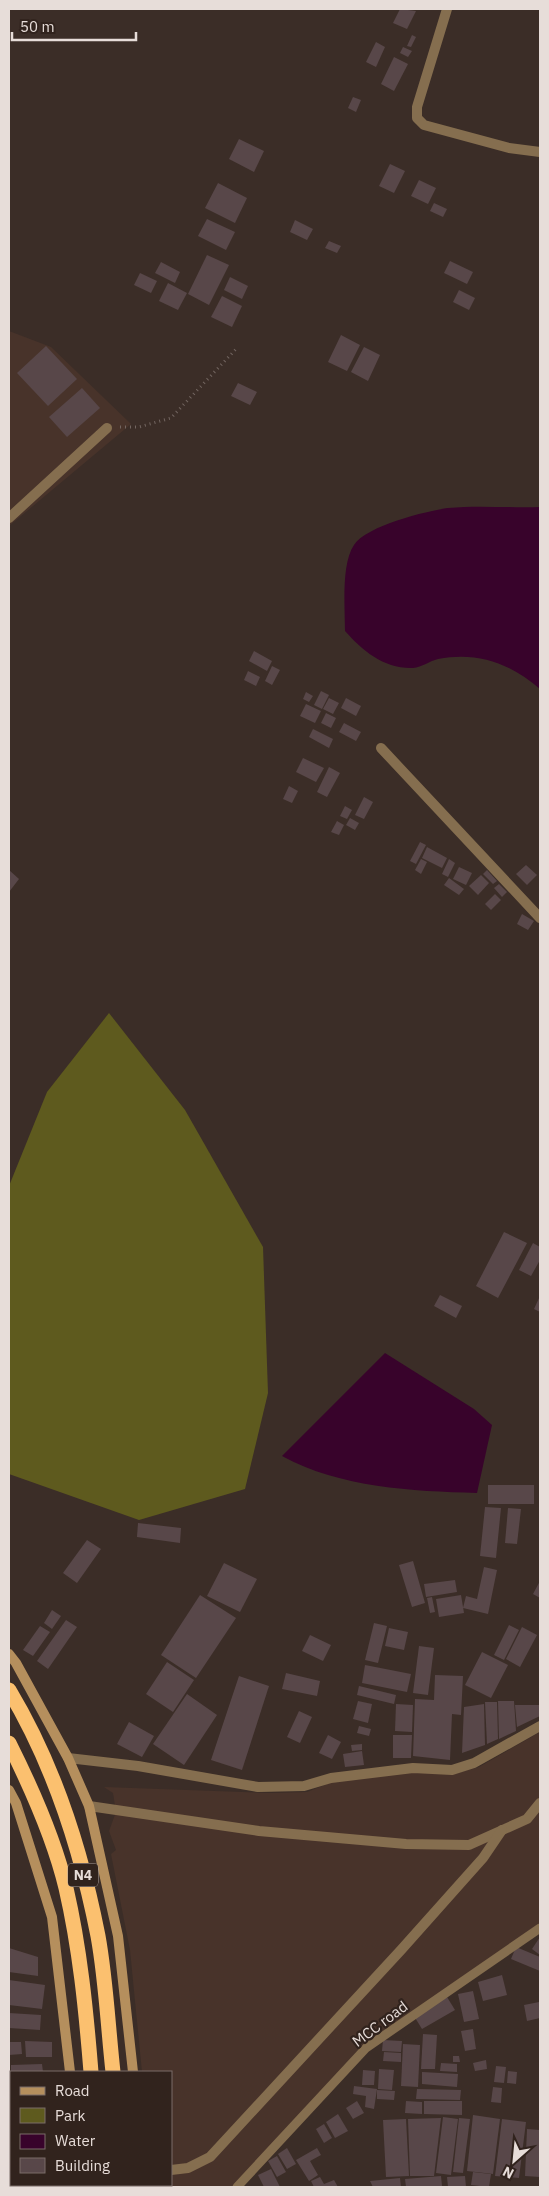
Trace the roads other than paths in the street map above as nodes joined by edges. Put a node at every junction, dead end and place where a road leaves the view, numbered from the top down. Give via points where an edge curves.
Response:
1 (447, 9) edge
2 (540, 152) edge
3 (107, 428) road end
4 (9, 518) edge
5 (381, 748) dead end
6 (540, 918) edge
7 (9, 1654) edge
8 (9, 1690) edge
9 (540, 1726) edge
10 (9, 1743) edge
11 (68, 1758) junction
12 (9, 1790) edge
13 (540, 1803) edge
14 (89, 1806) junction
15 (502, 1830) junction
16 (540, 1928) edge
17 (70, 2071) edge
18 (91, 2071) edge
19 (113, 2071) edge
20 (133, 2071) edge
21 (172, 2170) edge
22 (237, 2187) edge

1 - 2 street via 417,107 417,118 434,128 509,148
3 - 4 street
5 - 6 street
7 - 11 main road
8 - 19 highway, N4 via 70,1821 98,1937
9 - 11 street via 474,1763 452,1770 413,1768 331,1778 304,1786 258,1787 138,1766
10 - 18 highway, N4 via 40,1811 66,1887 85,1989
11 - 14 main road
12 - 17 main road via 52,1917
13 - 15 street via 527,1819
14 - 15 street via 259,1831 406,1844 469,1845
14 - 20 main road via 118,1936
15 - 21 street via 483,1858 401,1950 210,2157 188,2168
16 - 22 lane, MCC road via 366,2048

